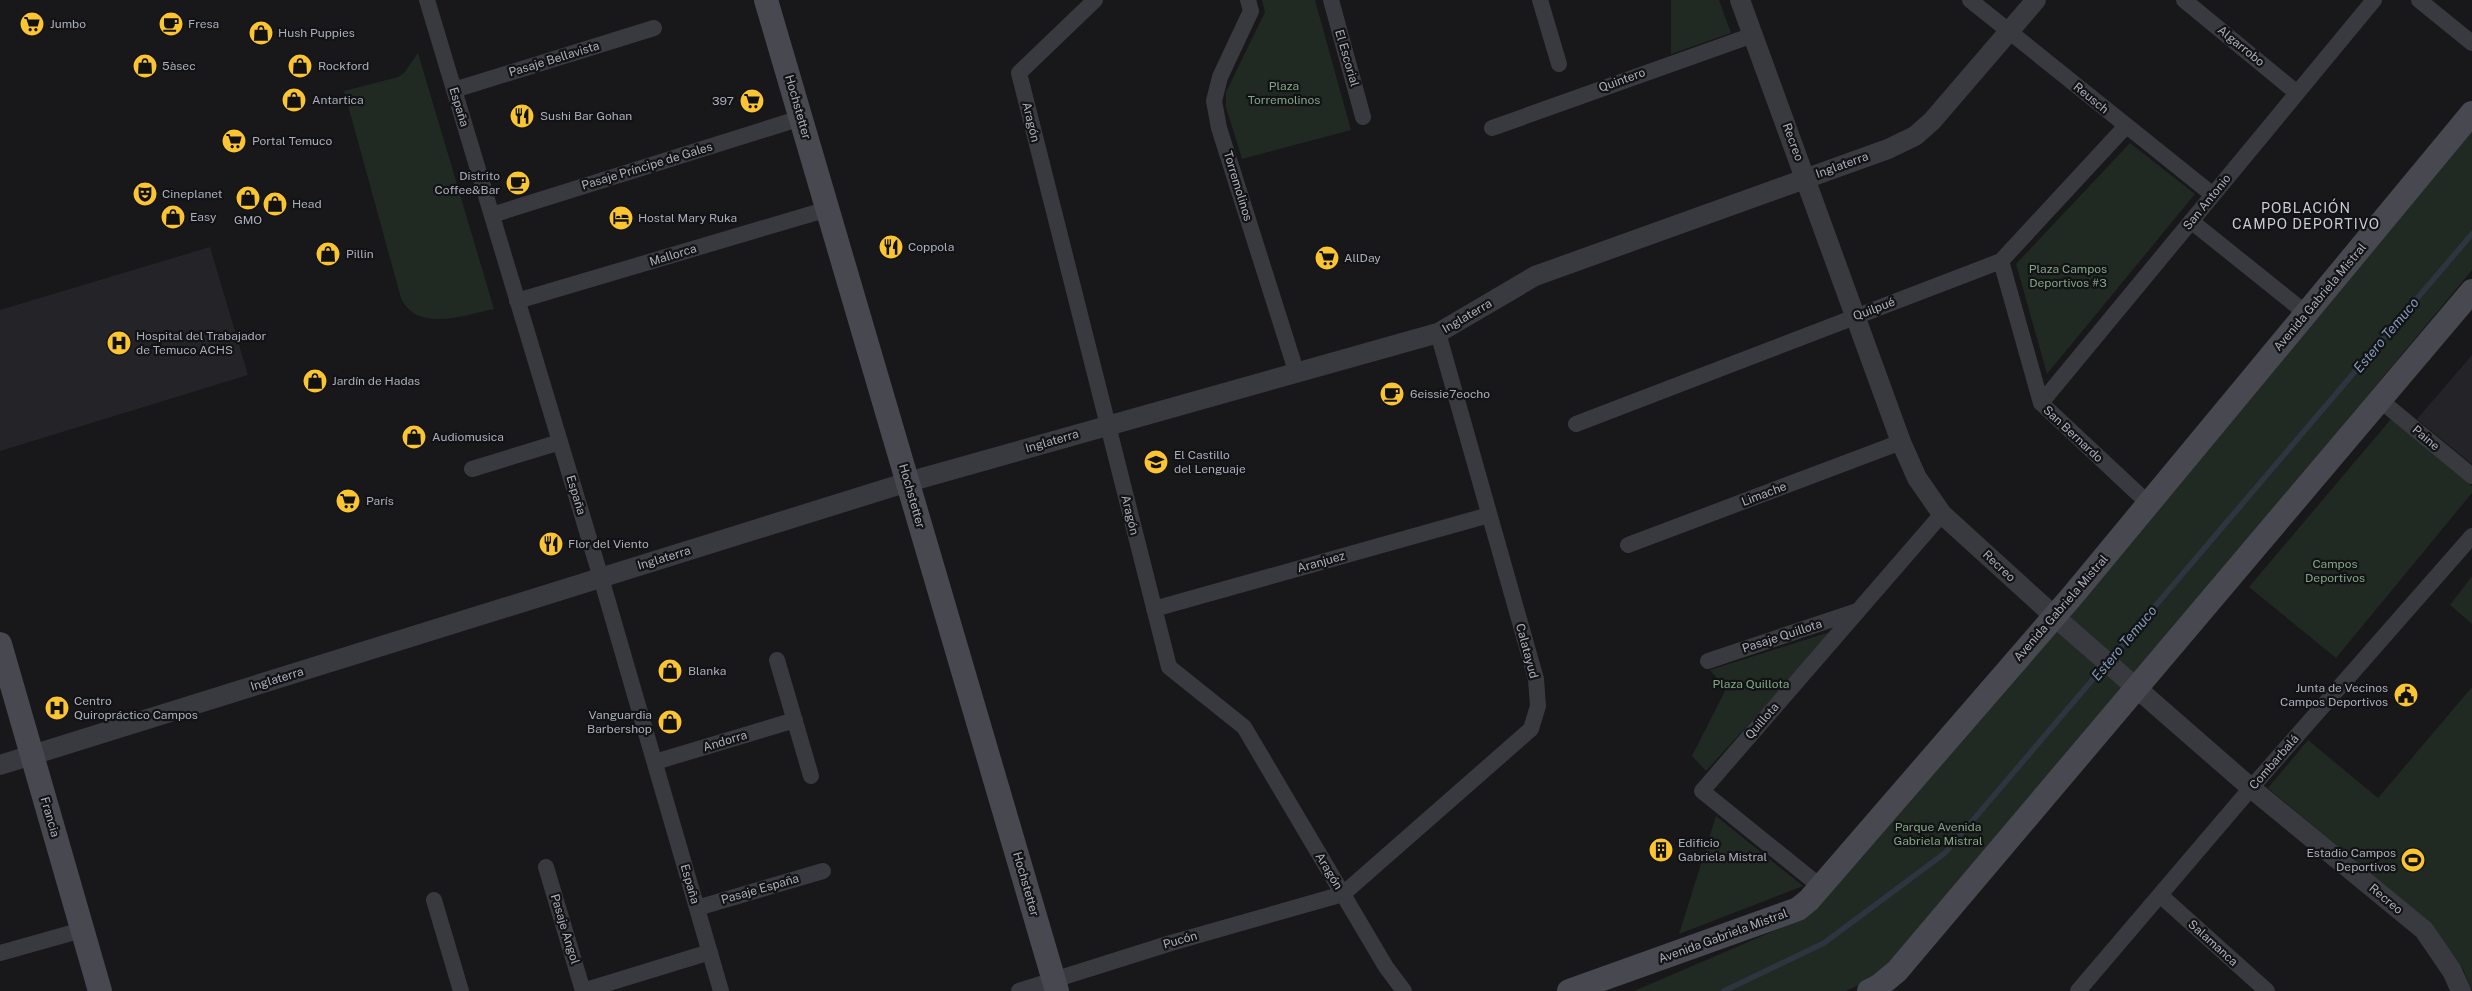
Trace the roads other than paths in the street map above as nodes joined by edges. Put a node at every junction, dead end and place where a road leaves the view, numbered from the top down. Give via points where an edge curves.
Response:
1 (427, 0) edge
2 (766, 0) edge
3 (1095, 0) edge
4 (1248, 0) edge
5 (1331, 0) edge
6 (1540, 0) edge
7 (1740, 0) edge
8 (1970, 0) edge
9 (2036, 0) edge
10 (2184, 0) edge
11 (2374, 0) edge
12 (2419, 0) edge
13 (654, 28) dead end
14 (2008, 32) junction
15 (1753, 35) junction
16 (2472, 43) edge
17 (1559, 64) dead end
18 (454, 90) junction
19 (2297, 93) junction
20 (2472, 113) edge
21 (1363, 116) dead end
22 (801, 118) junction
23 (2126, 126) junction
24 (1492, 128) dead end
25 (1806, 178) junction
26 (2213, 195) junction
27 (828, 209) junction
28 (492, 215) junction
29 (2192, 221) junction
30 (2001, 260) junction
31 (2472, 291) edge
32 (518, 301) junction
33 (2306, 314) junction
34 (1853, 317) junction
35 (1438, 333) junction
36 (1297, 374) junction
37 (2380, 400) junction
38 (2040, 403) junction
39 (1576, 424) dead end
40 (1108, 425) junction
41 (560, 442) junction
42 (1901, 442) junction
43 (472, 469) dead end
44 (2472, 476) edge
45 (908, 482) junction
46 (2149, 504) junction
47 (1942, 514) junction
48 (1489, 515) junction
49 (2472, 536) edge
50 (1628, 545) dead end
51 (601, 578) junction
52 (1154, 609) junction
53 (1857, 611) junction
54 (2054, 616) junction
55 (0, 644) edge
56 (777, 660) dead end
57 (1708, 661) dead end
58 (2132, 684) junction
59 (795, 720) junction
60 (33, 755) junction
61 (655, 762) junction
62 (0, 765) edge
63 (812, 776) dead end
64 (2251, 788) junction
65 (546, 867) dead end
66 (823, 871) dead end
67 (1821, 887) junction
68 (1343, 894) junction
69 (2160, 895) junction
70 (434, 900) dead end
71 (697, 908) junction
72 (82, 930) junction
73 (0, 952) edge
74 (710, 952) junction
75 (1055, 986) edge
76 (2260, 989) edge
77 (100, 991) edge
78 (461, 991) edge
79 (583, 991) edge
80 (722, 991) edge
81 (1020, 991) edge
82 (1404, 991) edge
83 (1570, 991) edge
84 (1869, 991) edge
85 (2078, 991) edge
86 (2461, 991) edge

1 - 18 street, España
2 - 22 main road, Hochstetter
3 - 40 street, Aragón via 1019,73
4 - 36 street, Torremolinos via 1251,11 1220,77 1214,101 1219,128
5 - 21 street, El Escorial
6 - 17 street
7 - 15 street, Recreo
8 - 14 street, Reusch
9 - 14 street, Inglaterra
10 - 19 street, Algarrobo
11 - 19 street, San Antonio
12 - 16 street
13 - 18 street, Pasaje Bellavista
14 - 23 street, Reusch
14 - 25 street, Inglaterra via 1932,121 1915,136
15 - 24 street, Quintero
15 - 25 street, Recreo
18 - 28 street, España
19 - 26 street, San Antonio
20 - 33 main road, Avenida Gabriela Mistral
22 - 27 main road, Hochstetter
22 - 28 street, Pasaje Príncipe de Gales
23 - 26 street, Reusch
23 - 30 street, Quilpué
25 - 34 street, Recreo
25 - 35 street, Inglaterra via 1535,276
26 - 29 street, San Antonio
27 - 32 street, Mallorca
27 - 45 main road, Hochstetter
28 - 32 street, España
29 - 33 street
29 - 38 street, San Antonio
30 - 34 street, Quilpué
30 - 38 street, San Bernardo
31 - 37 main road
32 - 41 street, España
33 - 46 main road, Avenida Gabriela Mistral
34 - 39 street, Quilpué
34 - 42 street, Recreo
35 - 36 street, Inglaterra
35 - 48 street, Calatayud
36 - 40 street, Inglaterra
37 - 44 street, Paine
37 - 58 main road
38 - 46 street, San Bernardo
40 - 45 street, Inglaterra
40 - 52 street, Aragón
41 - 43 street
41 - 51 street, España
42 - 47 street, Recreo via 1917,478
42 - 50 street, Limache
45 - 51 street, Inglaterra
45 - 75 main road, Hochstetter
46 - 54 main road, Avenida Gabriela Mistral
47 - 53 street, Quillota
47 - 54 street, Recreo
48 - 52 street, Aranjuez
48 - 68 street, Calatayud via 1536,679 1538,706 1531,729
49 - 64 street, Combarbalá
51 - 60 street, Inglaterra
51 - 61 street, España
52 - 68 street, Aragón via 1169,668 1244,728
53 - 57 street, Pasaje Quillota
53 - 67 street, Quillota via 1702,791
54 - 58 street, Recreo
54 - 67 main road, Avenida Gabriela Mistral
55 - 60 main road, Francia
56 - 59 street
58 - 64 street, Recreo
58 - 84 main road via 1897,971
59 - 61 street, Andorra
59 - 63 street
60 - 62 street, Inglaterra
60 - 72 main road, Francia
61 - 71 street, España
64 - 69 street, Combarbalá
64 - 86 street, Recreo via 2424,930 2452,971
65 - 79 street, Pasaje Angol
66 - 71 street, Pasaje España
67 - 83 main road, Avenida Gabriela Mistral via 1798,909
68 - 75 street, Pucón via 1171,943
68 - 82 street, Aragón
69 - 76 street, Salamanca
69 - 85 street, Combarbalá
70 - 78 street
71 - 74 street, España
72 - 73 street
72 - 77 main road, Francia
74 - 79 street
74 - 80 street, España
75 - 81 street, Pucón

